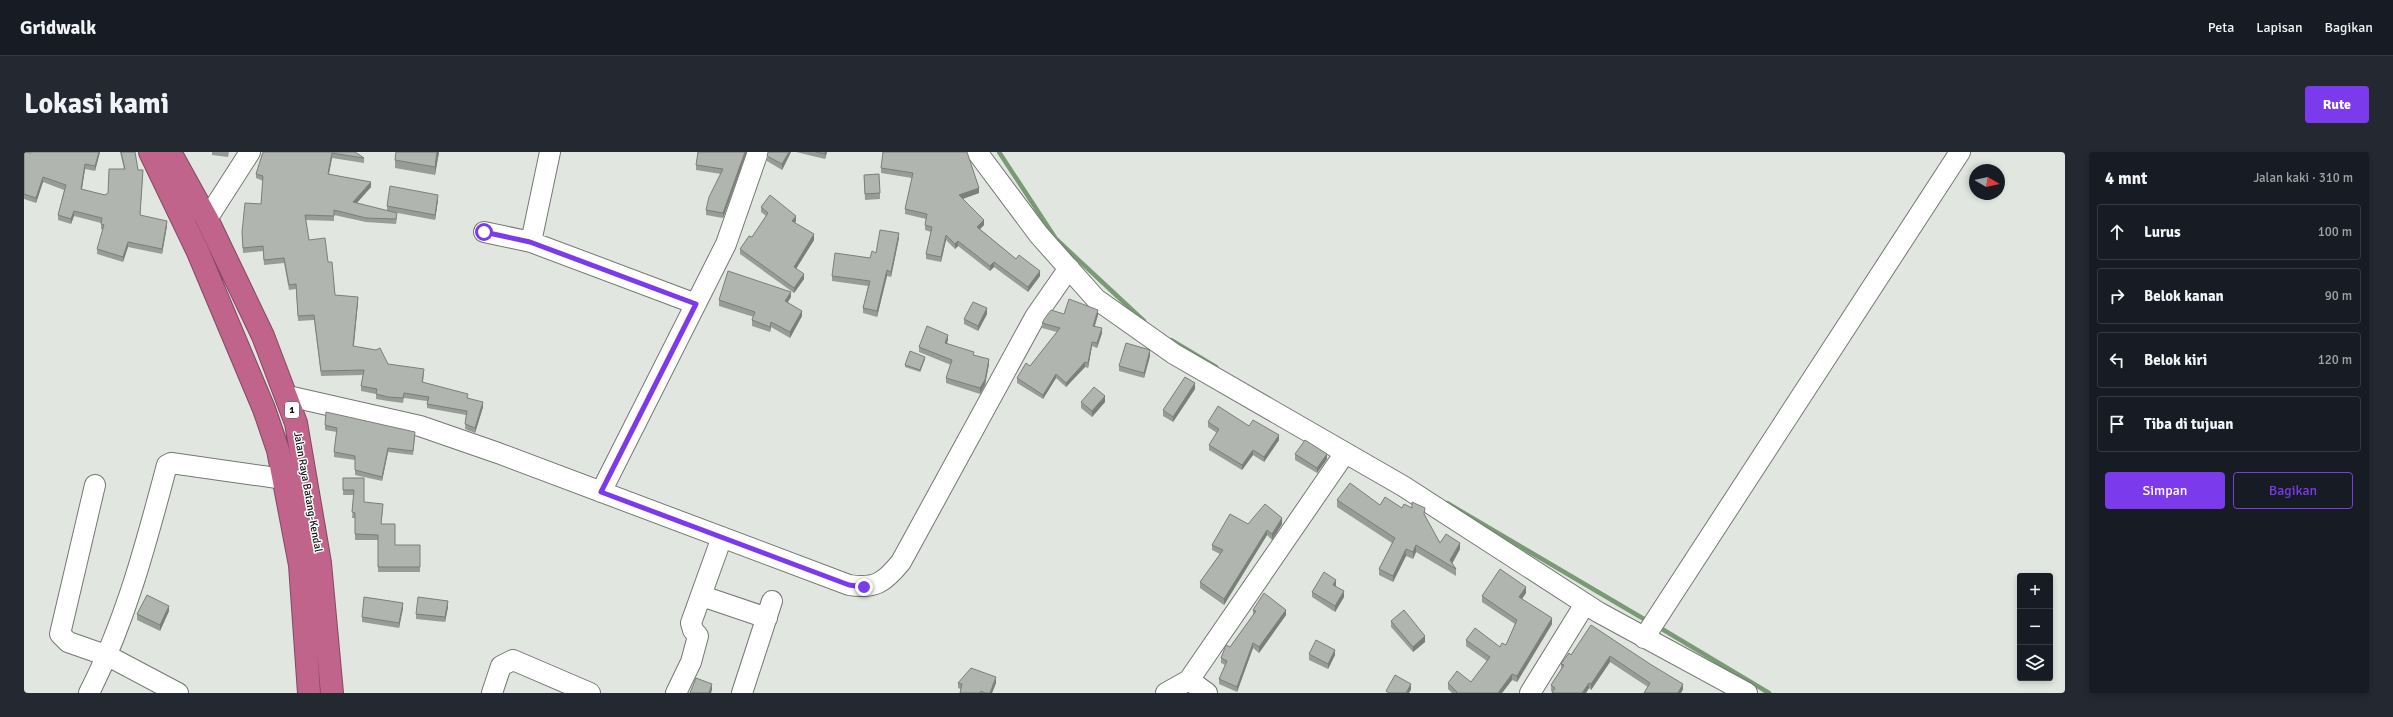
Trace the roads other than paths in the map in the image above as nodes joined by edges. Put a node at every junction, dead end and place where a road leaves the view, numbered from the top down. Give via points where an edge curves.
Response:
1 (150, 152) edge
2 (170, 152) edge
3 (250, 152) edge
4 (550, 152) edge
5 (758, 152) edge
6 (977, 152) edge
7 (1960, 152) edge
8 (207, 219) junction
9 (484, 232) dead end
10 (530, 242) junction
11 (1069, 268) junction
12 (696, 304) junction
13 (288, 396) junction
14 (1345, 453) junction
15 (284, 479) junction
16 (94, 485) dead end
17 (601, 492) junction
18 (722, 537) junction
19 (702, 596) junction
20 (1585, 604) junction
21 (1648, 632) junction
22 (108, 656) junction
23 (1189, 680) junction
24 (89, 693) edge
25 (178, 693) edge
26 (309, 693) edge
27 (332, 693) edge
28 (492, 693) edge
29 (590, 693) edge
30 (676, 693) edge
31 (742, 693) edge
32 (1166, 693) edge
33 (1207, 693) edge
34 (1530, 693) edge
35 (1747, 693) edge

1 - 15 highway, Jalan Raya Batang-Kendal via 198,252 264,409 278,450
2 - 8 highway, Jalan Raya Batang-Kendal / 1
3 - 8 street
4 - 10 street
5 - 12 street via 726,244
6 - 11 street via 1039,235
7 - 21 street
8 - 13 highway, Jalan Raya Batang-Kendal / 1 via 264,336
9 - 10 street
10 - 12 street
11 - 14 street via 1096,299 1174,354
11 - 18 street via 1035,317 905,555 891,574 873,586 849,585
12 - 17 street
13 - 17 street via 420,426
13 - 27 highway, Jalan Raya Batang-Kendal / 1 via 301,446 320,563
14 - 20 street via 1403,486
14 - 23 street
15 - 22 street via 171,463 167,465 136,582
15 - 26 highway, Jalan Raya Batang-Kendal via 300,565
16 - 22 street via 60,634 62,639 68,642
17 - 18 street
18 - 19 street
19 - 30 street via 691,623 698,636 696,646
19 - 31 street via 769,609
20 - 21 street
20 - 34 street
21 - 35 street
22 - 24 street
22 - 25 street
23 - 32 street
23 - 33 street
28 - 29 street via 500,666 513,660

